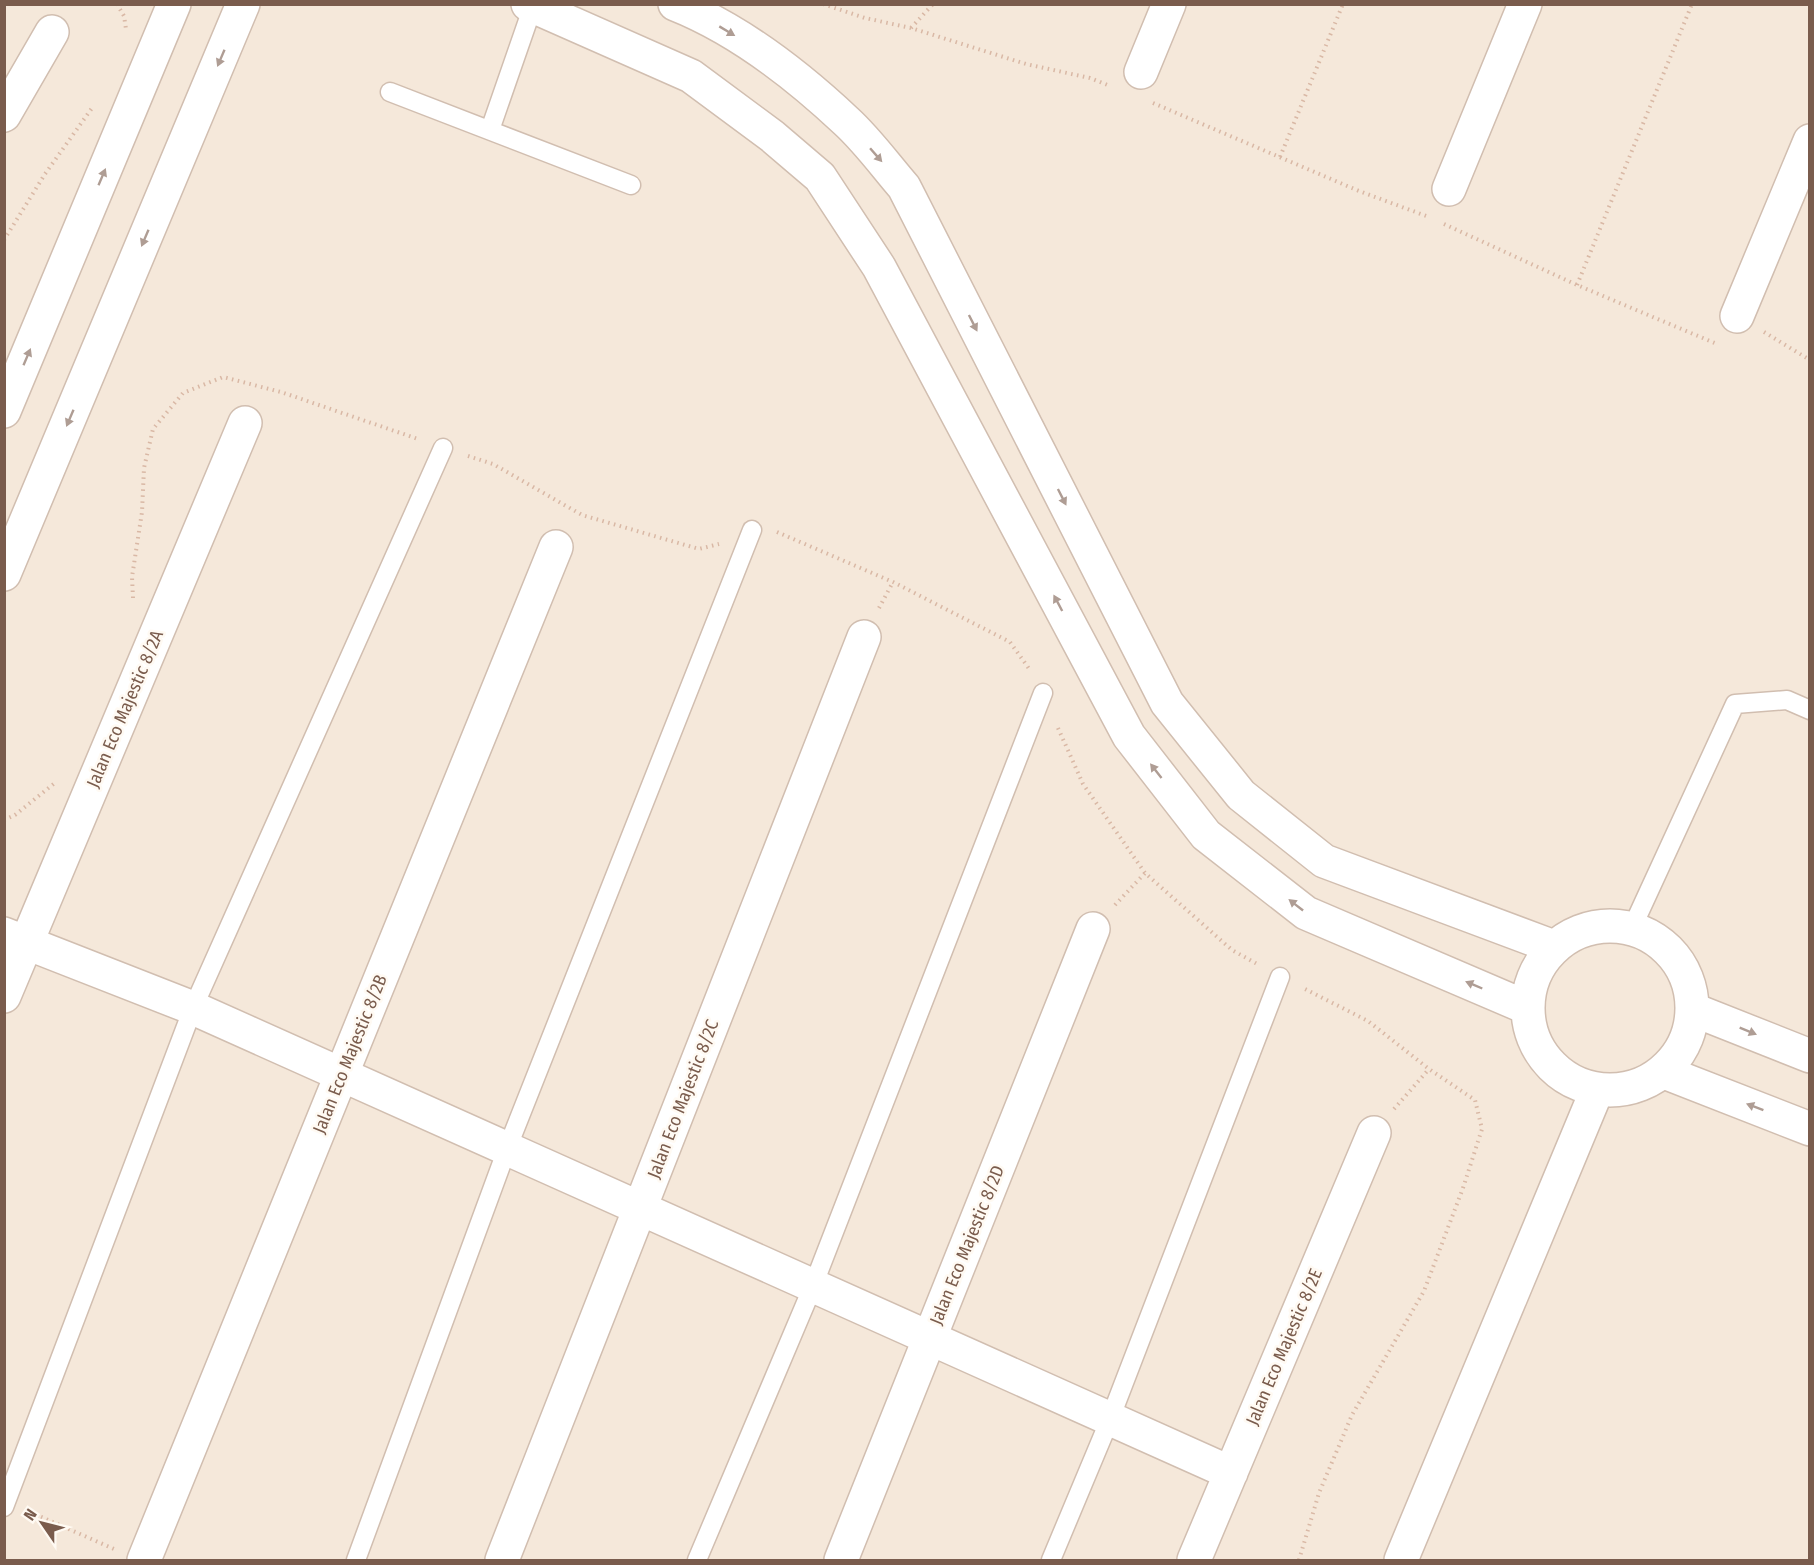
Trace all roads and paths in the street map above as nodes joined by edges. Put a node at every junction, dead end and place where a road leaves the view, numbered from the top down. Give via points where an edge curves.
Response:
1 (117, 4) edge
2 (174, 4) edge
3 (243, 4) edge
4 (675, 4) edge
5 (823, 4) edge
6 (933, 4) edge
7 (1169, 4) edge
8 (1343, 4) edge
9 (1525, 4) edge
10 (1692, 4) edge
11 (531, 5) edge
12 (911, 28) junction
13 (52, 32) dead end
14 (126, 33) dead end
15 (1138, 84) junction
16 (390, 92) dead end
17 (97, 101) dead end
18 (4, 115) edge
19 (490, 130) junction
20 (1809, 141) edge
21 (1280, 157) junction
22 (631, 185) dead end
23 (1449, 189) dead end
24 (4, 240) edge
25 (1577, 285) junction
26 (1737, 316) junction
27 (1809, 360) edge
28 (4, 411) edge
29 (245, 423) dead end
30 (444, 448) dead end
31 (752, 530) dead end
32 (556, 547) dead end
33 (4, 574) edge
34 (864, 637) dead end
35 (1043, 693) dead end
36 (1809, 710) edge
37 (1145, 873) dead end
38 (1632, 928) junction
39 (1093, 929) joint
40 (16, 939) edge
41 (1554, 947) junction
42 (1280, 977) dead end
43 (4, 996) edge
44 (193, 1008) junction
45 (1527, 1008) junction
46 (1694, 1010) junction
47 (1809, 1056) edge
48 (1429, 1069) dead end
49 (1664, 1072) junction
50 (341, 1075) junction
51 (1597, 1090) junction
52 (1809, 1128) edge
53 (1374, 1133) joint
54 (507, 1149) junction
55 (1463, 1188) dead end
56 (640, 1208) junction
57 (813, 1286) junction
58 (930, 1338) junction
59 (1110, 1419) junction
60 (1231, 1473) junction
61 (6, 1504) edge
62 (132, 1556) edge
63 (356, 1560) edge
64 (502, 1560) edge
65 (697, 1560) edge
66 (841, 1560) edge
67 (1051, 1560) edge
68 (1194, 1560) edge
69 (1299, 1560) edge
70 (1401, 1560) edge

1 - 14 path via 124,15
28 -> 2 street
3 -> 33 street
4 -> 41 street via 771,57 848,122 904,187 1167,703 1241,795 1324,861
5 - 12 path
6 - 12 path
7 - 15 street
8 - 21 path
9 - 23 street
10 - 25 path
11 - 19 lane
45 -> 11 street via 1306,913 1206,835 1129,736 879,267 820,177 691,76
12 - 15 path via 1026,64
13 - 18 street
15 - 21 path
16 - 19 lane
17 - 24 path
19 - 22 lane
20 - 26 street
21 - 25 path via 1435,220
25 - 26 path via 1717,344 1731,343
26 - 27 path
29 - 40 street, Jalan Eco Majestic 8/2A
30 - 44 lane
31 - 54 lane
32 - 50 street, Jalan Eco Majestic 8/2B
34 - 56 street, Jalan Eco Majestic 8/2C
35 - 57 lane
36 - 38 lane via 1787,700 1735,704
37 - 39 path
38 - 41 street via 1604,925 1577,932
38 - 46 street via 1657,939 1677,958 1690,982
39 - 58 street, Jalan Eco Majestic 8/2D
40 - 43 street, Jalan Eco Majestic 8/2A
40 - 44 street
41 - 45 street via 1535,975
42 - 59 lane
44 - 50 street
44 - 61 lane
45 - 51 street via 1540,1052 1555,1070 1575,1083
46 -> 47 street
46 - 49 street via 1690,1033
48 - 53 path
49 - 51 street via 1644,1084 1621,1090
52 -> 49 street
50 - 54 street
50 - 62 street, Jalan Eco Majestic 8/2B
51 - 70 street
53 - 60 street, Jalan Eco Majestic 8/2E
54 - 56 street
54 - 63 lane
55 - 69 path via 1424,1291 1352,1415 1319,1493
56 - 57 street
56 - 64 street, Jalan Eco Majestic 8/2C
57 - 58 street
57 - 65 lane
58 - 59 street
58 - 66 street, Jalan Eco Majestic 8/2D
59 - 60 street
59 - 67 lane
60 - 68 street, Jalan Eco Majestic 8/2E
61 - 62 path

